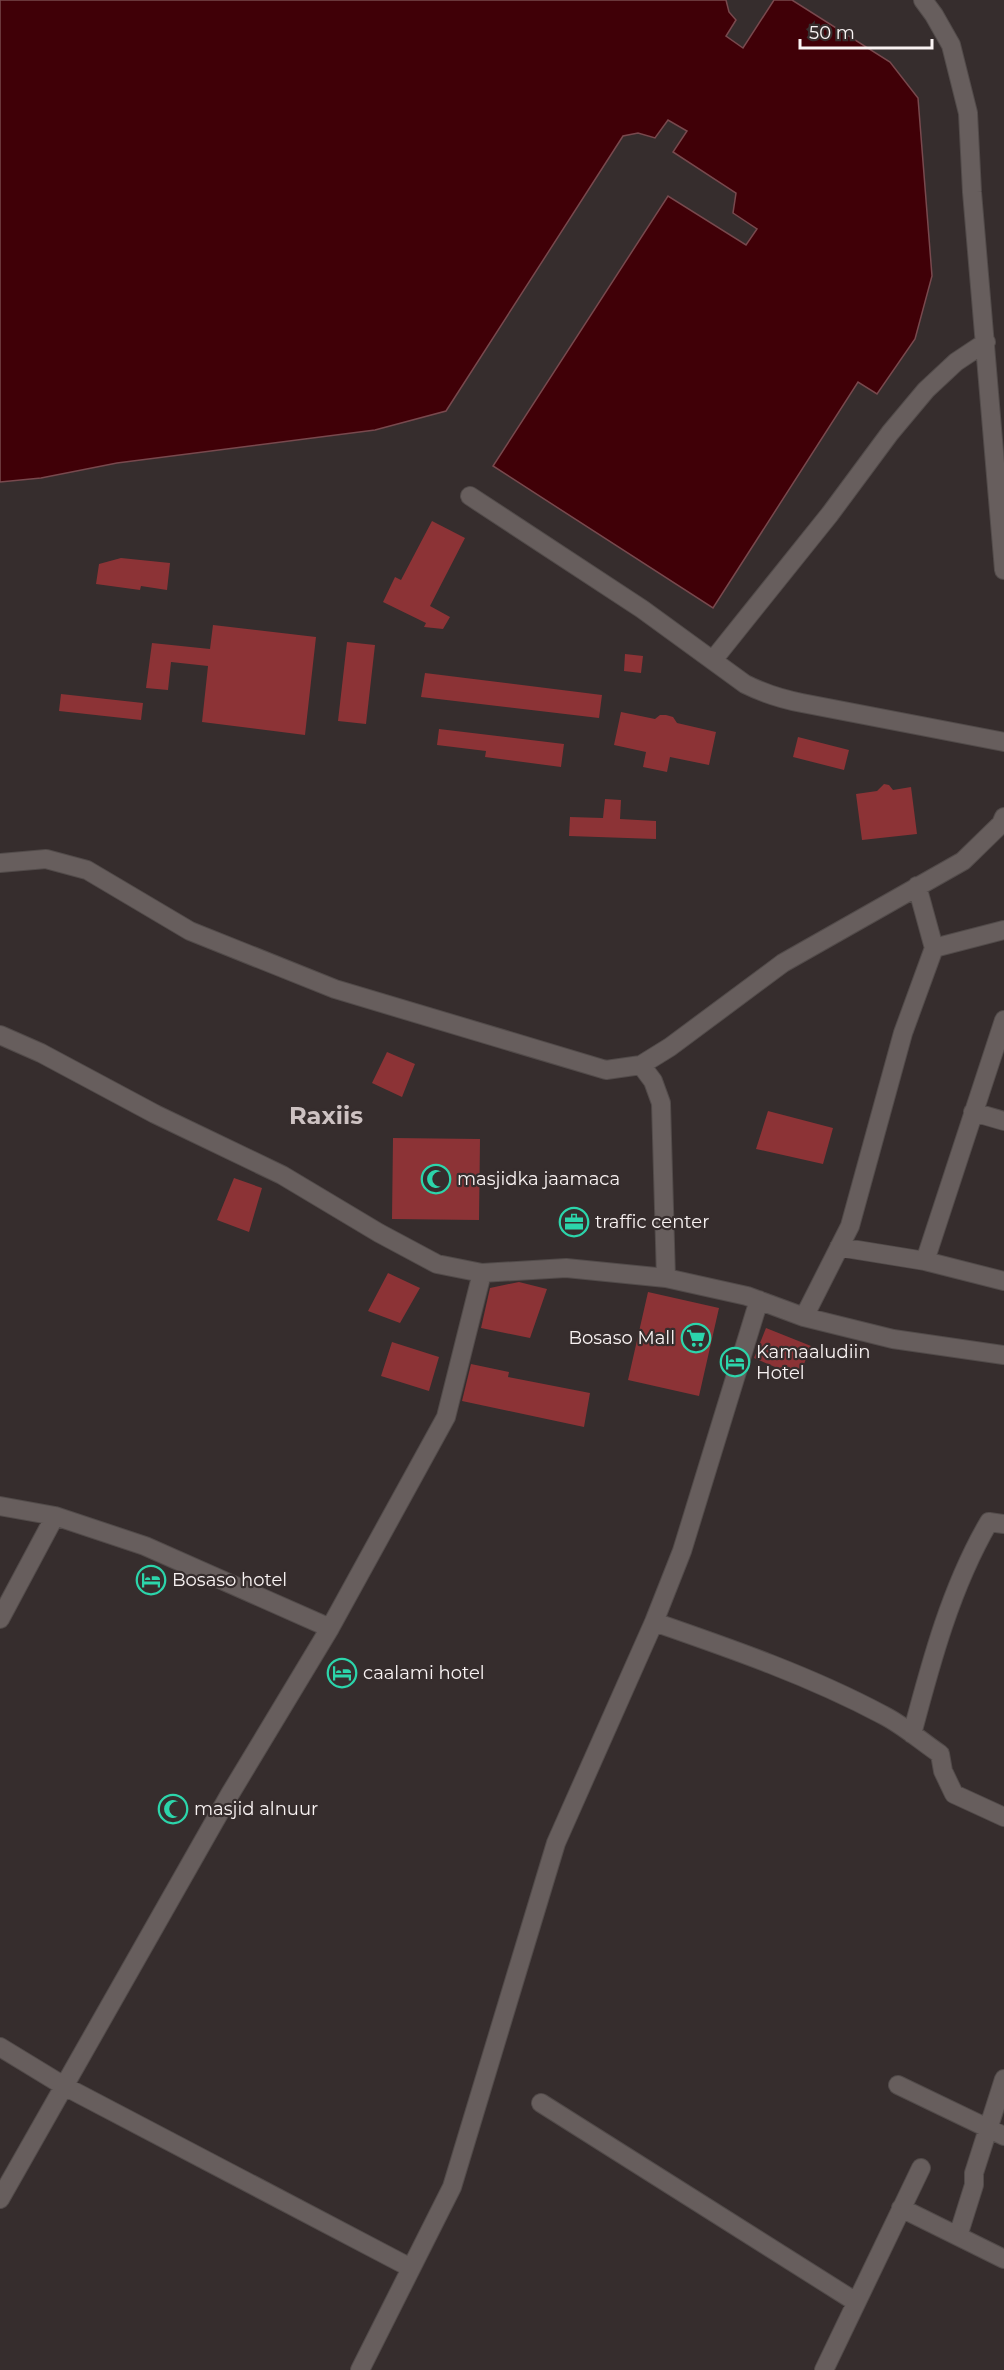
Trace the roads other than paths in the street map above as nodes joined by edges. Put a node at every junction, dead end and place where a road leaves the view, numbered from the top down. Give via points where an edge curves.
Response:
1 (923, 0) edge
2 (986, 342) junction
3 (470, 496) dead end
4 (1004, 570) edge
5 (713, 660) junction
6 (1004, 742) edge
7 (1004, 817) edge
8 (0, 862) edge
9 (917, 886) junction
10 (1004, 930) edge
11 (934, 948) junction
12 (1004, 1020) edge
13 (0, 1035) edge
14 (998, 1055) edge
15 (641, 1065) junction
16 (973, 1112) junction
17 (1004, 1121) edge
18 (839, 1247) junction
19 (925, 1262) junction
20 (482, 1273) junction
21 (666, 1278) junction
22 (1004, 1281) edge
23 (759, 1300) junction
24 (804, 1317) junction
25 (1004, 1355) edge
26 (0, 1506) edge
27 (55, 1516) junction
28 (1004, 1524) edge
29 (0, 1618) edge
30 (654, 1622) junction
31 (330, 1628) junction
32 (912, 1734) junction
33 (1004, 1817) edge
34 (0, 2047) edge
35 (1004, 2079) edge
36 (898, 2085) dead end
37 (64, 2086) junction
38 (541, 2103) dead end
39 (996, 2132) edge
40 (921, 2168) dead end
41 (0, 2199) edge
42 (902, 2208) junction
43 (958, 2236) junction
44 (1004, 2259) edge
45 (411, 2268) junction
46 (856, 2302) junction
47 (360, 2370) edge
48 (824, 2370) edge

1 - 2 street via 951,45 968,113
2 - 4 street
2 - 5 street via 956,362 926,390
3 - 5 street
5 - 6 street via 745,684 776,698
7 - 9 street via 963,861
8 - 15 street via 46,859 87,870 190,931 335,989 606,1070
9 - 11 street
9 - 15 street via 783,963
10 - 11 street
11 - 18 street via 903,1034 850,1226
12 - 14 street
13 - 20 street via 282,1175 437,1264
14 - 16 street
15 - 21 street via 653,1081 661,1103
16 - 17 street
16 - 19 street
18 - 19 street
18 - 24 street
19 - 22 street
20 - 21 street via 566,1268
20 - 31 street via 446,1417
21 - 23 street
23 - 24 street
23 - 30 street via 682,1551
24 - 25 street via 893,1338
26 - 27 street
27 - 29 street
27 - 31 street via 146,1546
28 - 32 street via 989,1522 975,1546 947,1615
30 - 32 street via 790,1672 884,1716
30 - 45 street via 556,1843 452,2187
31 - 37 street via 230,1794
32 - 33 street via 940,1754 954,1794
34 - 37 street
35 - 39 street
36 - 39 street
37 - 41 street
37 - 45 street
38 - 46 street
39 - 43 street via 974,2173
40 - 42 street
42 - 43 street
42 - 46 street
43 - 44 street
45 - 47 street
46 - 48 street

